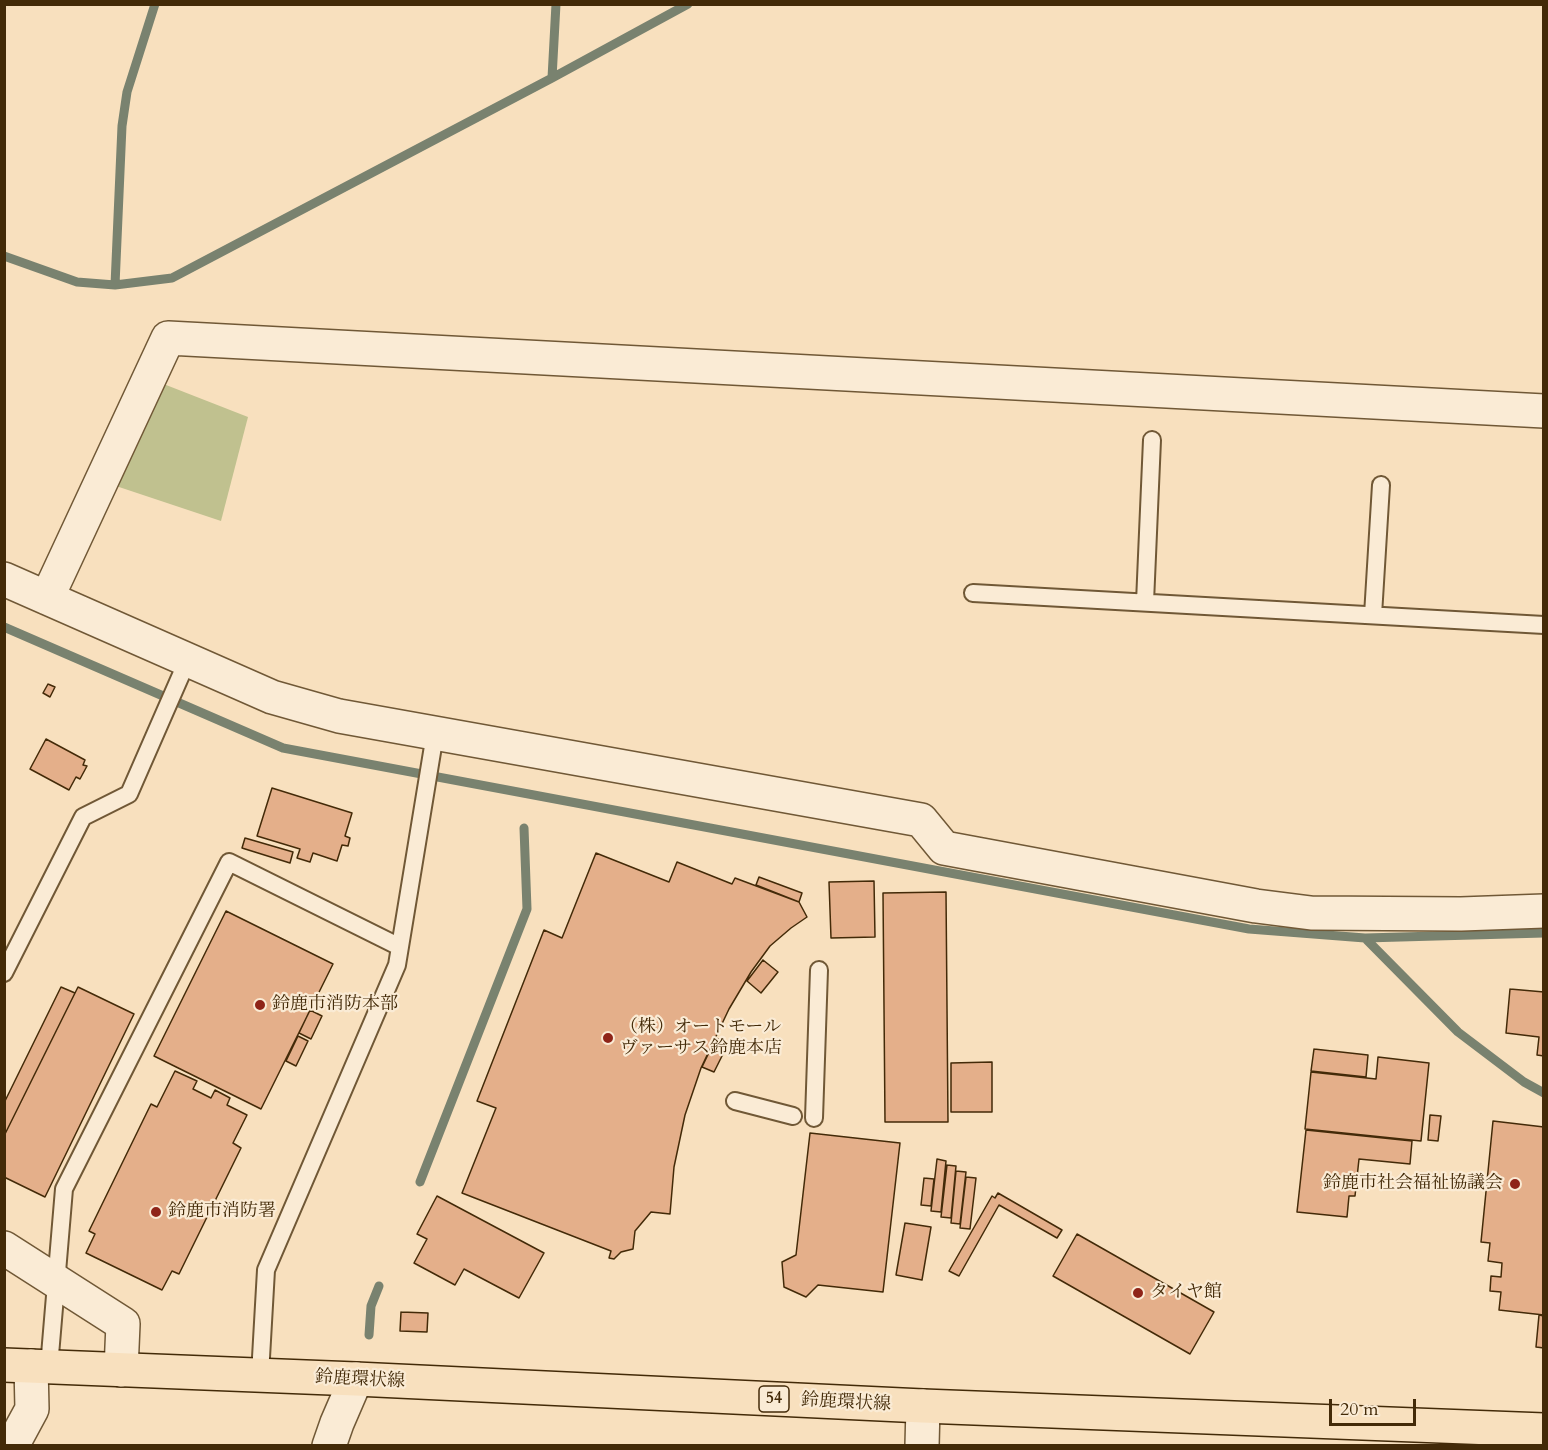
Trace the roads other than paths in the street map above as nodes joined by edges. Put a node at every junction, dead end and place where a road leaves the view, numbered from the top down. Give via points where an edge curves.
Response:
1 (1544, 411) edge
2 (1152, 440) dead end
3 (1381, 485) dead end
4 (4, 579) edge
5 (974, 593) dead end
6 (47, 598) junction
7 (1145, 602) junction
8 (1373, 615) junction
9 (1544, 625) edge
10 (182, 672) junction
11 (434, 746) junction
12 (1544, 912) edge
13 (400, 947) junction
14 (819, 970) dead end
15 (4, 973) edge
16 (735, 1101) dead end
17 (793, 1116) dead end
18 (814, 1118) dead end
19 (4, 1248) edge
20 (56, 1281) junction
21 (28, 1366) edge
22 (121, 1370) junction
23 (261, 1375) junction
24 (356, 1379) junction
25 (923, 1406) junction
26 (1544, 1430) edge
27 (12, 1446) edge
28 (329, 1446) edge
29 (922, 1446) edge

1 - 6 street via 168,338
2 - 7 lane
3 - 8 lane
4 - 6 street
5 - 7 lane
6 - 10 street
7 - 8 lane
8 - 9 lane
10 - 11 street
10 - 15 lane via 129,794 83,817
11 - 12 street via 921,820 944,848 1256,906 1350,914
11 - 13 lane
13 - 20 lane via 229,862 64,1190
13 - 23 lane via 397,965 266,1270
14 - 18 lane
16 - 17 lane
19 - 20 street
20 - 21 lane
20 - 22 street via 123,1324
21 - 22 main road, 鈴鹿環状線 / 54
21 - 27 street via 32,1409
22 - 23 main road, 鈴鹿環状線 / 54
23 - 24 main road, 鈴鹿環状線 / 54
24 - 25 main road, 鈴鹿環状線 / 54
24 - 28 street
25 - 26 main road, 鈴鹿環状線 / 54
25 - 29 street

